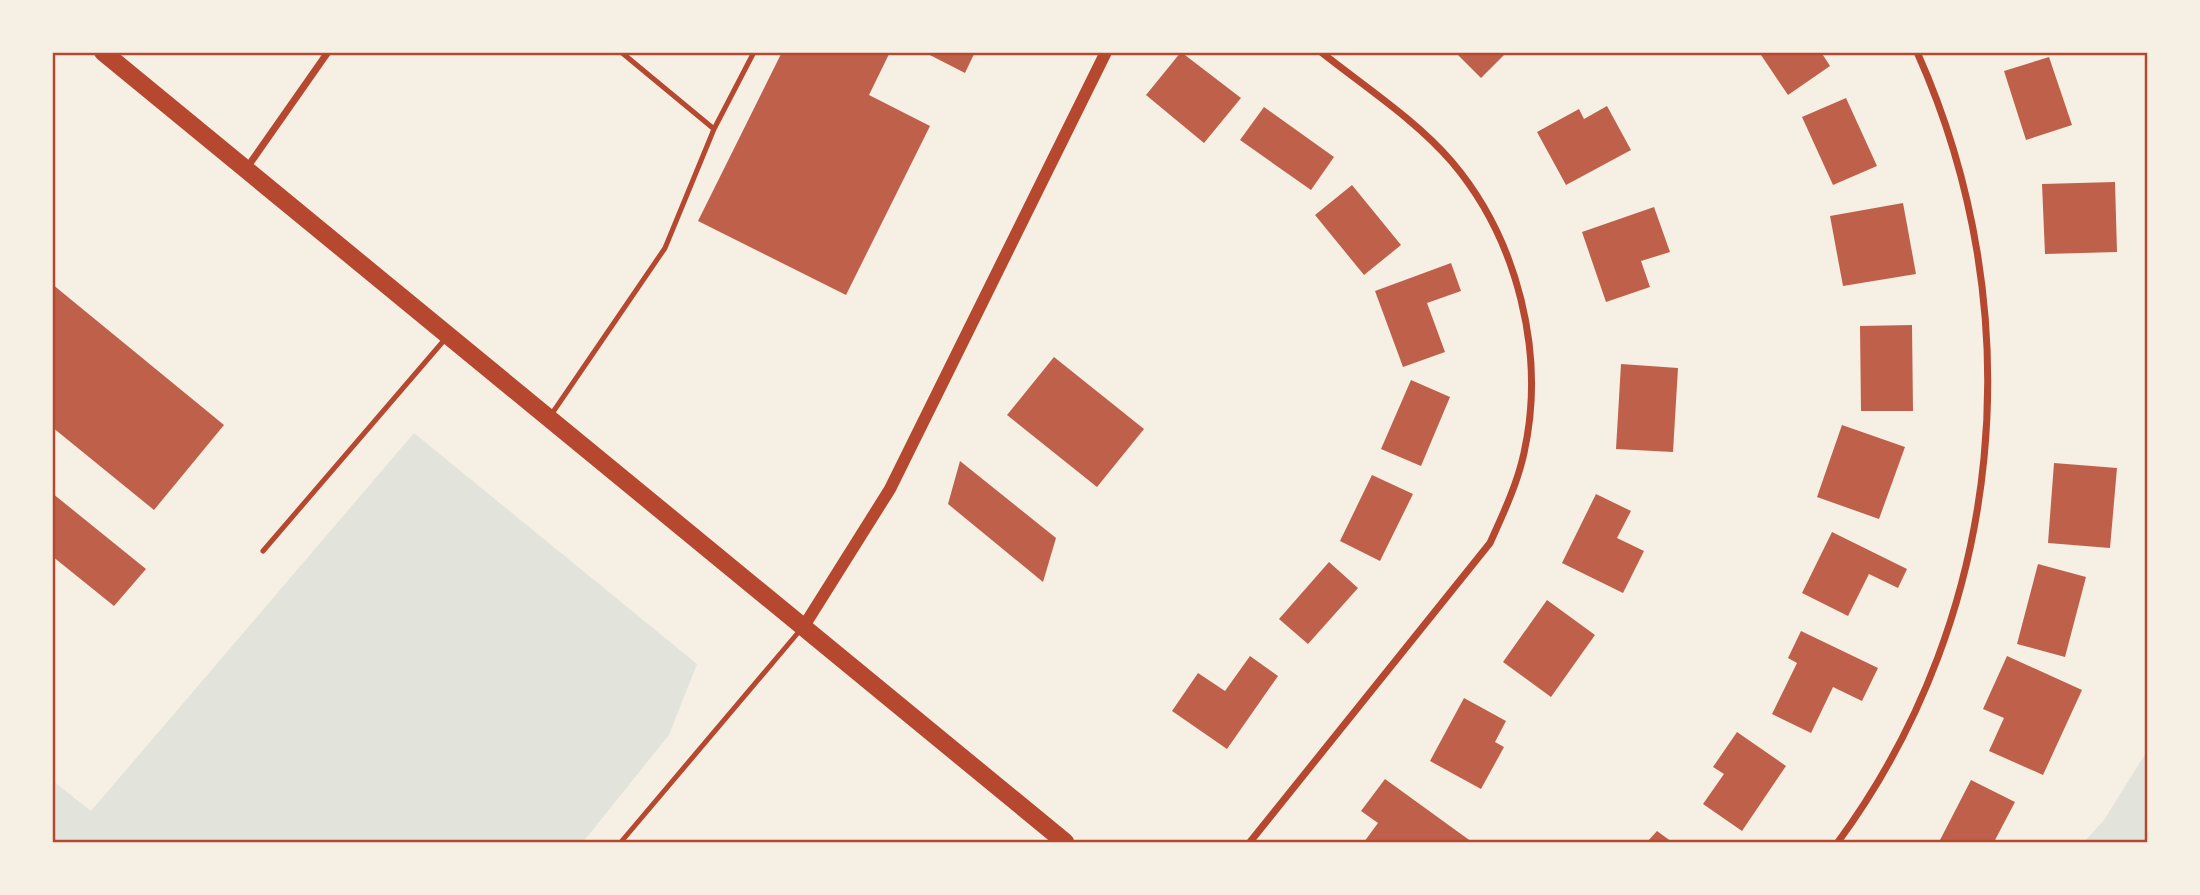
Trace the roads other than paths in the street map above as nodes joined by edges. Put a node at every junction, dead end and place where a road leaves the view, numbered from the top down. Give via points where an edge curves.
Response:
1 (103, 52) edge
2 (328, 52) edge
3 (621, 52) edge
4 (754, 52) edge
5 (1106, 52) edge
6 (1321, 52) edge
7 (1917, 52) edge
8 (714, 130) junction
9 (246, 170) junction
10 (448, 335) junction
11 (550, 418) junction
12 (263, 551) dead end
13 (804, 626) junction
14 (621, 842) edge
15 (1065, 842) edge
16 (1250, 842) edge
17 (1838, 842) edge

1 - 9 main road
2 - 9 street
3 - 8 lane
4 - 8 lane
5 - 13 street via 890,489
6 - 16 street via 1435,144 1472,189 1506,252 1524,310 1532,386 1524,452 1490,543
7 - 17 street via 1952,140 1985,305 1989,347 1986,445 1975,533 1953,617 1909,726
8 - 11 lane via 665,248
9 - 10 main road
10 - 11 main road
10 - 12 lane
11 - 13 main road
13 - 14 lane
13 - 15 main road

